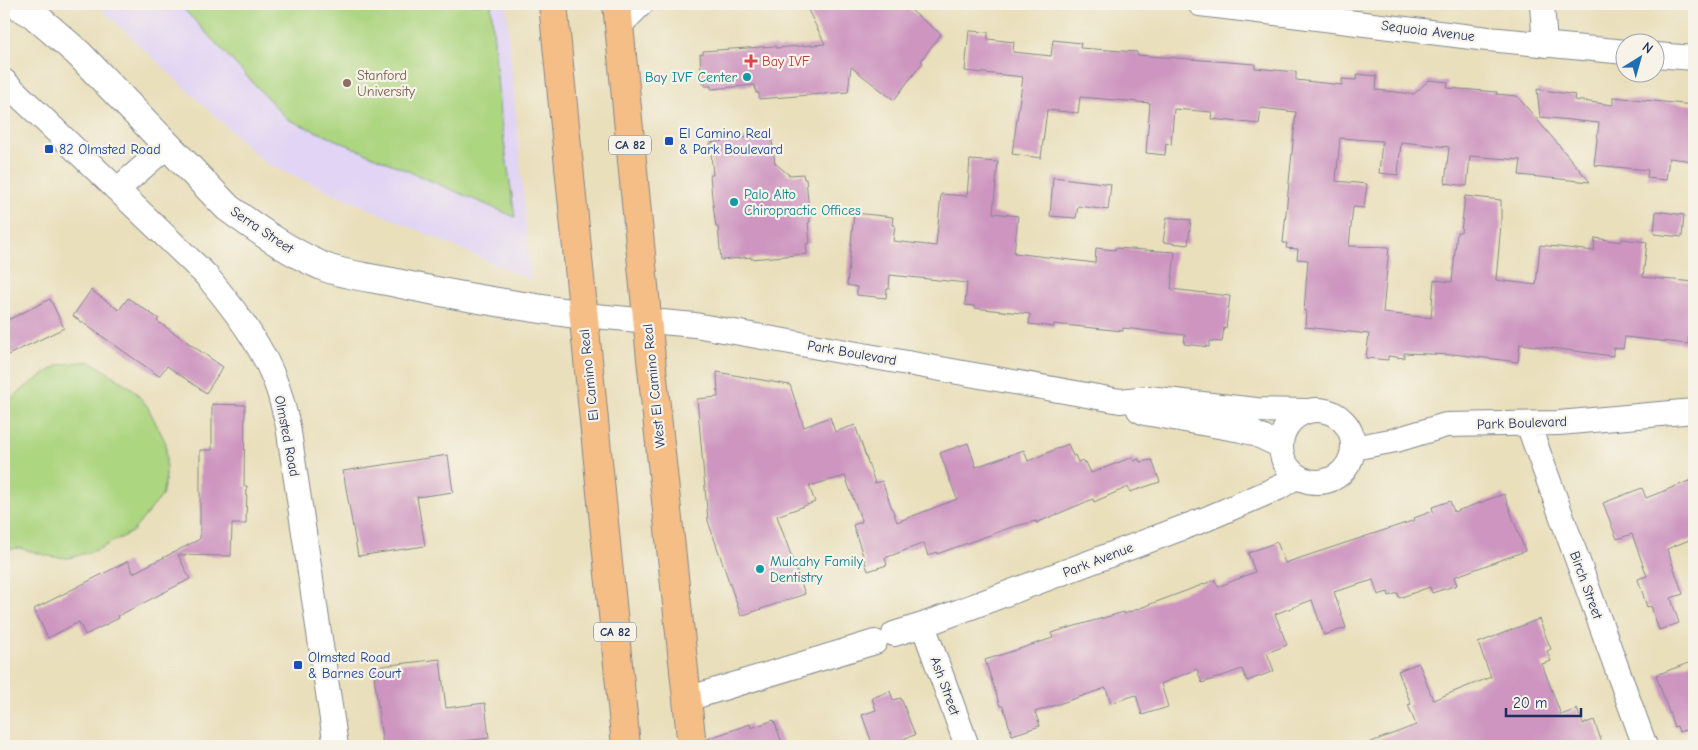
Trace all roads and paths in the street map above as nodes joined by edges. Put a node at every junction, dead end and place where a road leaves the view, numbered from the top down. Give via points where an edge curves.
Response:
1 (15, 4) edge
2 (553, 4) edge
3 (641, 4) edge
4 (1200, 4) edge
5 (1542, 4) edge
6 (1245, 6) edge
7 (618, 15) edge
8 (1545, 45) junction
9 (1616, 51) edge
10 (1666, 56) edge
11 (1694, 58) edge
12 (4, 81) edge
13 (167, 146) junction
14 (118, 190) junction
15 (583, 315) junction
16 (647, 320) junction
17 (1120, 401) junction
18 (1308, 411) junction
19 (1694, 411) edge
20 (1528, 424) junction
21 (1281, 446) junction
22 (1353, 448) junction
23 (1297, 476) junction
24 (923, 625) junction
25 (687, 699) junction
26 (336, 746) edge
27 (626, 746) edge
28 (692, 746) edge
29 (968, 746) edge
30 (1644, 746) edge

1 - 13 street, Serra Street via 32,14 78,53
2 - 15 main road, El Camino Real / CA 82
3 - 7 street
4 - 6 street, Sequoia Avenue
5 - 8 street
6 - 8 street, Sequoia Avenue
7 - 16 main road, West El Camino Real / CA 82
8 - 9 street, Sequoia Avenue
10 - 11 street
12 - 14 street, Olmsted Road
13 - 14 street
13 - 15 street, Serra Street via 228,208 291,251 324,267 414,287
14 - 26 street, Olmsted Road via 206,275 236,311 278,388 288,426
15 - 16 street, Park Boulevard
15 - 27 main road, El Camino Real / CA 82
16 - 17 street, Park Boulevard via 695,325
16 - 25 main road, West El Camino Real / CA 82
17 - 18 street, Park Boulevard via 1148,398 1256,410
17 - 21 street, Park Boulevard via 1145,413 1253,433
18 - 21 street via 1288,424
18 - 22 street, Park Boulevard via 1330,412 1340,418 1352,437
19 - 20 street, Park Boulevard
20 - 22 street, Park Boulevard via 1446,425 1396,440
20 - 30 street, Birch Street
21 - 23 street via 1288,468
22 - 23 street via 1345,468 1328,480 1318,482
23 - 24 street, Park Avenue via 1278,488 1206,519
24 - 25 street, Park Avenue
24 - 29 street, Ash Street
25 - 28 main road, West El Camino Real / CA 82

